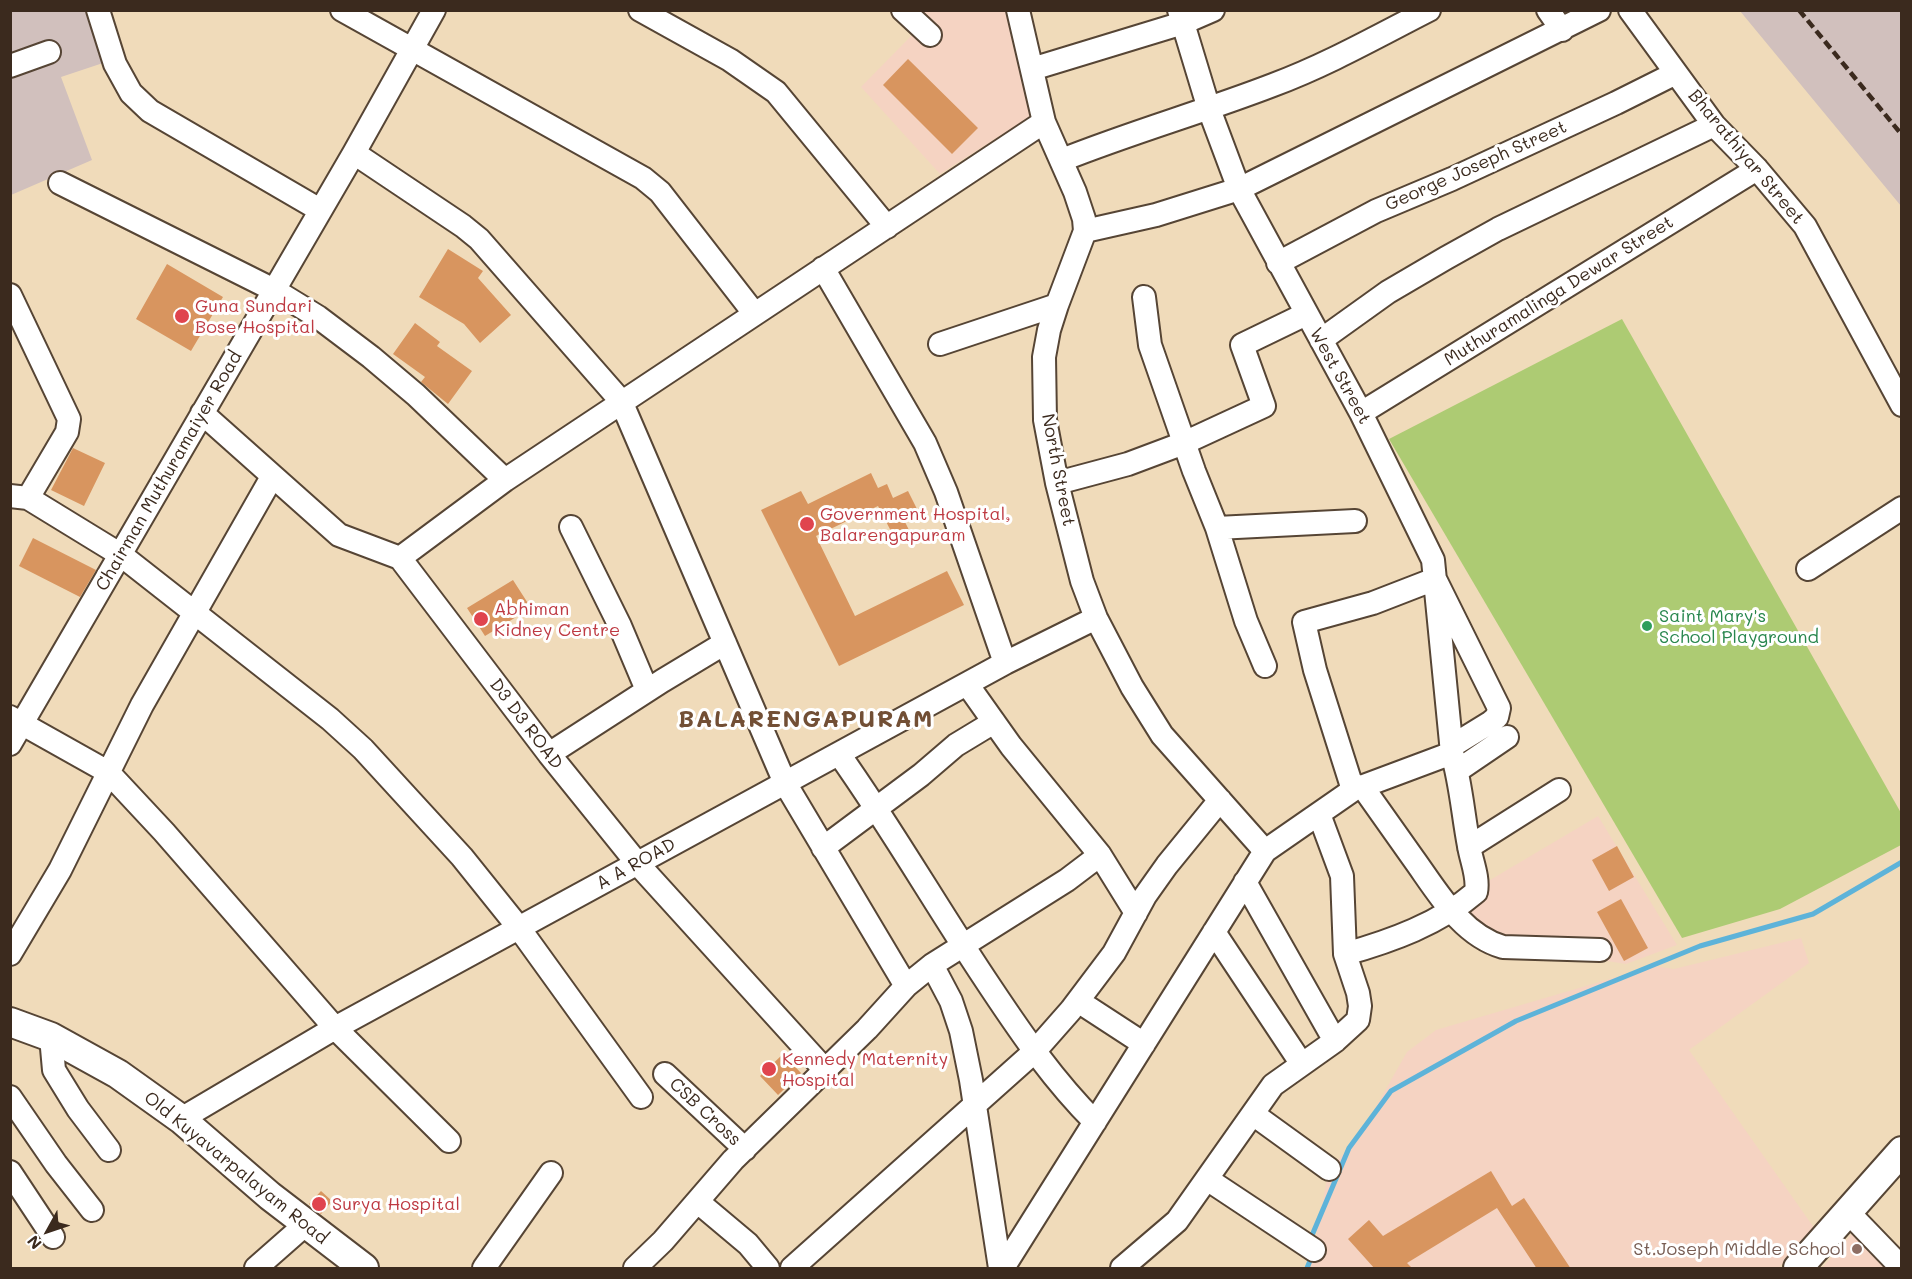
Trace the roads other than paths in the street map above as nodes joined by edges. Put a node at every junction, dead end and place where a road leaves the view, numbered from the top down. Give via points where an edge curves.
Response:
1 (98, 10) edge
2 (342, 10) edge
3 (434, 10) edge
4 (640, 10) edge
5 (903, 10) edge
6 (1018, 10) edge
7 (1213, 10) edge
8 (1429, 10) edge
9 (1548, 10) edge
10 (1599, 10) edge
11 (1630, 10) edge
12 (1181, 17) edge
13 (1562, 30) junction
14 (930, 35) dead end
15 (411, 48) junction
16 (49, 52) dead end
17 (10, 66) edge
18 (1032, 69) junction
19 (1676, 73) junction
20 (1209, 110) junction
21 (1044, 122) junction
22 (1714, 125) junction
23 (354, 153) junction
24 (1062, 160) junction
25 (1757, 169) junction
26 (60, 183) dead end
27 (1239, 189) junction
28 (320, 210) junction
29 (887, 227) junction
30 (1085, 231) junction
31 (1278, 263) junction
32 (824, 268) junction
33 (274, 290) junction
34 (10, 295) edge
35 (1144, 297) dead end
36 (1057, 305) junction
37 (754, 313) junction
38 (1306, 314) junction
39 (1321, 340) junction
40 (940, 344) dead end
41 (621, 401) junction
42 (1902, 405) edge
43 (202, 413) junction
44 (1361, 413) junction
45 (1184, 443) junction
46 (272, 477) junction
47 (505, 480) junction
48 (1057, 483) junction
49 (20, 497) edge
50 (1902, 508) edge
51 (1355, 521) dead end
52 (571, 527) dead end
53 (1217, 528) junction
54 (121, 555) junction
55 (400, 558) junction
56 (1808, 569) dead end
57 (1435, 579) junction
58 (194, 613) junction
59 (1096, 618) junction
60 (725, 643) junction
61 (1005, 663) junction
62 (1265, 666) dead end
63 (967, 684) junction
64 (647, 690) junction
65 (16, 720) edge
66 (994, 722) junction
67 (1507, 737) dead end
68 (10, 744) edge
69 (549, 754) junction
70 (839, 754) junction
71 (1454, 756) junction
72 (108, 772) junction
73 (785, 783) junction
74 (1357, 788) junction
75 (1558, 790) dead end
76 (1220, 800) junction
77 (877, 807) junction
78 (1319, 814) junction
79 (1469, 847) junction
80 (823, 848) junction
81 (1264, 851) junction
82 (1100, 855) junction
83 (637, 863) junction
84 (1245, 882) junction
85 (1451, 911) junction
86 (1136, 913) junction
87 (519, 928) junction
88 (1214, 932) junction
89 (964, 947) junction
90 (1600, 950) dead end
91 (10, 954) edge
92 (1345, 954) junction
93 (932, 965) junction
94 (906, 986) junction
95 (1078, 1001) junction
96 (10, 1022) edge
97 (335, 1028) junction
98 (51, 1037) junction
99 (1335, 1041) junction
100 (1144, 1044) junction
101 (1034, 1052) junction
102 (1301, 1063) junction
103 (825, 1070) junction
104 (665, 1074) dead end
105 (641, 1097) dead end
106 (10, 1098) edge
107 (974, 1107) junction
108 (1253, 1114) junction
109 (181, 1119) junction
110 (1095, 1122) junction
111 (449, 1141) dead end
112 (745, 1149) junction
113 (109, 1150) dead end
114 (1902, 1151) edge
115 (1329, 1169) dead end
116 (10, 1172) edge
117 (551, 1173) dead end
118 (1207, 1179) junction
119 (698, 1202) junction
120 (92, 1210) dead end
121 (1848, 1212) junction
122 (306, 1224) junction
123 (53, 1237) dead end
124 (1314, 1250) dead end
125 (348, 1264) edge
126 (1902, 1268) edge
127 (256, 1269) edge
128 (484, 1269) edge
129 (635, 1269) edge
130 (768, 1269) edge
131 (792, 1269) edge
132 (1002, 1269) edge
133 (1122, 1269) edge
134 (1798, 1269) edge

1 - 28 street via 115,64 131,93 150,111
2 - 15 street
3 - 15 street, Chairman Muthuramaiyer Road
4 - 29 street via 730,60 776,92
5 - 14 street
6 - 18 street
7 - 12 street
8 - 20 street via 1318,66
9 - 13 street
10 - 13 street
11 - 19 street, Bharathiyar Street
12 - 18 street
12 - 20 street, West Street
13 - 27 street
15 - 23 street, Chairman Muthuramaiyer Road
15 - 37 street via 643,178 660,192
16 - 17 street
18 - 21 street
19 - 22 street, Bharathiyar Street
19 - 31 street, George Joseph Street via 1376,211
20 - 24 street via 1120,137
20 - 27 street, West Street
21 - 24 street
21 - 29 street
22 - 25 street, Bharathiyar Street
22 - 39 street via 1454,253 1388,292
23 - 28 street, Chairman Muthuramaiyer Road
23 - 41 street via 479,239
24 - 30 street
25 - 42 street, Bharathiyar Street via 1805,226
25 - 44 street, Muthuramalinga Dewar Street
26 - 33 street
27 - 30 street
27 - 31 street, West Street
28 - 33 street, Chairman Muthuramaiyer Road
29 - 32 street
30 - 36 street, North Street
31 - 38 street, West Street
32 - 37 street
32 - 61 street via 925,443
33 - 43 street, Chairman Muthuramaiyer Road
33 - 47 street via 371,357
34 - 49 street via 69,419 67,432
35 - 45 street via 1150,345
36 - 40 street
36 - 48 street, North Street via 1044,357 1046,420
37 - 41 street
38 - 39 street, West Street
38 - 45 street via 1242,345 1264,406
39 - 44 street, West Street
41 - 47 street
41 - 60 street
43 - 46 street
43 - 54 street, Chairman Muthuramaiyer Road
44 - 57 street, West Street via 1433,560
45 - 48 street via 1128,464
45 - 53 street
46 - 55 street via 339,535
46 - 58 street
47 - 55 street
48 - 59 street, North Street via 1082,581
49 - 54 street
50 - 56 street
51 - 53 street
52 - 64 street
53 - 62 street via 1246,621
54 - 58 street
54 - 65 street, Chairman Muthuramaiyer Road
55 - 69 street, D3 D3 ROAD
57 - 71 street, West Street
57 - 71 street via 1499,708 1497,717
57 - 74 street via 1373,603 1304,622 1315,670
58 - 72 street
58 - 87 street via 363,749 462,857
59 - 61 street, A A ROAD
59 - 76 street, North Street via 1162,735
60 - 64 street
60 - 73 street
61 - 63 street, A A ROAD
63 - 66 street
63 - 70 street, A A ROAD
64 - 69 street
65 - 68 street, Chairman Muthuramaiyer Road
65 - 72 street
66 - 77 street via 956,745
66 - 82 street
67 - 71 street
69 - 83 street, D3 D3 ROAD
70 - 73 street, A A ROAD
70 - 77 street
71 - 74 street
71 - 79 street, West Street
72 - 91 street via 60,870
72 - 97 street
73 - 80 street
73 - 83 street, A A ROAD
74 - 78 street
74 - 85 street
75 - 79 street
76 - 81 street, North Street
76 - 86 street via 1167,865
77 - 80 street
77 - 89 street
78 - 81 street
78 - 92 street via 1342,876
79 - 85 street, West Street via 1478,885 1476,892
80 - 94 street
81 - 84 street
82 - 86 street
82 - 89 street
83 - 87 street, A A ROAD
83 - 103 street, D3 D3 ROAD
84 - 88 street
84 - 99 street
85 - 90 street via 1491,944
85 - 92 street via 1390,941
86 - 95 street via 1114,952
87 - 97 street, A A ROAD
87 - 105 street
88 - 100 street
88 - 102 street
89 - 93 street
89 - 101 street
92 - 99 street via 1360,1006 1358,1020
93 - 94 street
93 - 107 street via 961,1031
94 - 103 street
95 - 100 street
95 - 101 street
96 - 98 main road, Old Kuyavarpalayam Road
97 - 109 street, A A ROAD
97 - 111 street
98 - 109 main road, Old Kuyavarpalayam Road via 118,1074
98 - 113 street via 54,1070
99 - 102 street
100 - 110 street
101 - 107 street
101 - 110 street
102 - 108 street via 1273,1085
103 - 112 street
104 - 112 street, CSB Cross
106 - 120 street
107 - 131 street
107 - 132 street
108 - 115 street
108 - 118 street
109 - 122 main road, Old Kuyavarpalayam Road
110 - 132 street
112 - 119 street
114 - 121 main road
116 - 123 street
117 - 128 street
118 - 124 street
118 - 133 street via 1177,1221
119 - 129 street
119 - 130 street via 748,1244
121 - 126 street
121 - 134 main road
122 - 125 main road, Old Kuyavarpalayam Road
122 - 127 street

